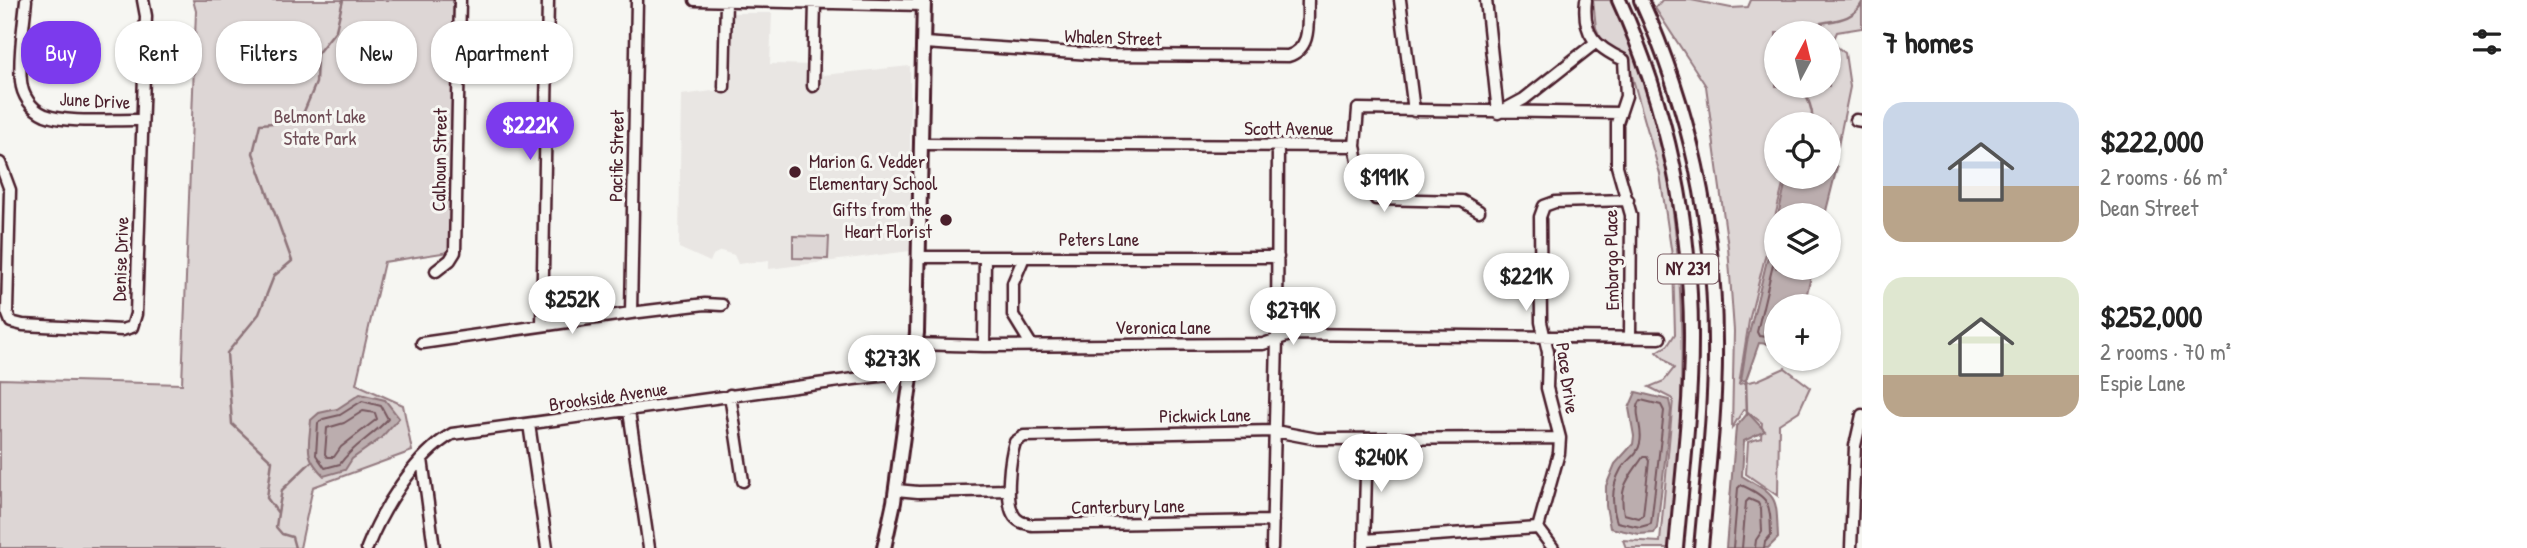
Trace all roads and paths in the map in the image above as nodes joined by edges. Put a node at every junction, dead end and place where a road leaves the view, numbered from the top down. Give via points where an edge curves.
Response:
1 (26, 0) edge
2 (143, 0) edge
3 (460, 0) edge
4 (548, 0) edge
5 (637, 0) edge
6 (695, 0) edge
7 (1308, 0) edge
8 (1400, 0) edge
9 (1486, 0) edge
10 (1586, 0) edge
11 (1619, 0) edge
12 (1641, 0) edge
13 (726, 1) edge
14 (814, 2) junction
15 (924, 2) edge
16 (924, 43) junction
17 (1595, 43) junction
18 (813, 86) dead end
19 (724, 87) dead end
20 (1414, 111) junction
21 (1498, 113) junction
22 (1620, 113) junction
23 (142, 120) junction
24 (922, 144) junction
25 (1278, 145) junction
26 (1356, 146) junction
27 (0, 163) edge
28 (1628, 200) junction
29 (1479, 211) dead end
30 (920, 257) junction
31 (985, 257) junction
32 (1024, 257) junction
33 (1278, 257) junction
34 (436, 271) dead end
35 (722, 305) dead end
36 (631, 313) junction
37 (542, 325) junction
38 (1544, 336) junction
39 (1630, 336) junction
40 (1660, 338) dead end
41 (1278, 339) junction
42 (422, 343) dead end
43 (916, 344) junction
44 (984, 346) junction
45 (1032, 346) junction
46 (912, 376) junction
47 (730, 396) junction
48 (629, 411) junction
49 (1862, 415) edge
50 (529, 424) junction
51 (1275, 432) junction
52 (1560, 438) junction
53 (1367, 439) junction
54 (422, 459) junction
55 (743, 481) dead end
56 (896, 490) junction
57 (1009, 490) junction
58 (1273, 521) junction
59 (1538, 528) junction
60 (1364, 544) edge
61 (367, 548) edge
62 (434, 548) edge
63 (547, 548) edge
64 (649, 548) edge
65 (884, 548) edge
66 (1272, 548) edge
67 (1553, 548) edge
68 (1676, 548) edge
69 (1703, 548) edge
70 (1851, 548) edge

1 - 23 street, June Drive via 20,80 24,96 33,106 43,114 62,118
2 - 23 street, Denise Drive
3 - 34 street, Calhoun Street via 455,252
4 - 37 street
5 - 36 street, Pacific Street
6 - 13 street
7 - 16 street, Whalen Street via 1306,39 1299,51 1280,57 1106,55
8 - 20 street
9 - 21 street
10 - 17 street via 1586,21
11 - 68 main road, NY 231 via 1664,130 1687,256 1690,384
12 - 69 main road, NY 231 via 1683,115 1710,252 1715,370
13 - 14 street
13 - 19 street
14 - 15 street
14 - 18 street
15 - 16 main road
16 - 24 main road
17 - 21 street via 1524,99
17 - 22 street, Embargo Place via 1624,60 1626,96
20 - 21 street, Scott Avenue
20 - 26 street, Scott Avenue via 1358,109
21 - 22 street, Scott Avenue
22 - 28 street, Embargo Place via 1617,166
23 - 27 street, Denise Drive via 132,327 23,326 11,322 7,312 10,190
24 - 25 street, Scott Avenue
24 - 30 main road
25 - 26 street, Scott Avenue
25 - 33 street
26 - 29 street via 1357,161 1376,199 1462,201
28 - 38 street, Pace Drive via 1544,206 1540,217
28 - 39 street, Embargo Place
30 - 31 street, Peters Lane
30 - 43 main road
31 - 32 street, Peters Lane
31 - 44 street
32 - 33 street, Peters Lane
32 - 45 street via 1013,284 1013,315
33 - 41 street
35 - 36 street
36 - 37 street
37 - 42 street
38 - 39 street, Veronica Lane
38 - 41 street, Veronica Lane via 1293,334
38 - 52 street, Pace Drive via 1547,388
39 - 40 street, Veronica Lane
41 - 45 street, Veronica Lane via 1263,344
41 - 51 street
43 - 44 street, Veronica Lane
43 - 46 main road
44 - 45 street, Veronica Lane
46 - 47 street, Brookside Avenue via 896,374
46 - 56 main road
47 - 48 street, Brookside Avenue
47 - 55 street
48 - 50 street, Brookside Avenue
48 - 64 street
49 - 70 street via 1855,446
50 - 54 street, Brookside Avenue via 452,435
50 - 63 street
51 - 53 street, Pickwick Lane via 1317,439
51 - 57 street, Pickwick Lane via 1024,436 1014,442
51 - 58 street
52 - 53 street, Pickwick Lane
52 - 59 street, Pace Drive
53 - 60 street
54 - 61 street, Brookside Avenue via 375,527
54 - 62 street
56 - 57 street
56 - 65 main road
57 - 58 street, Canterbury Lane via 1013,514 1032,525
58 - 66 street
59 - 60 street
59 - 67 street

